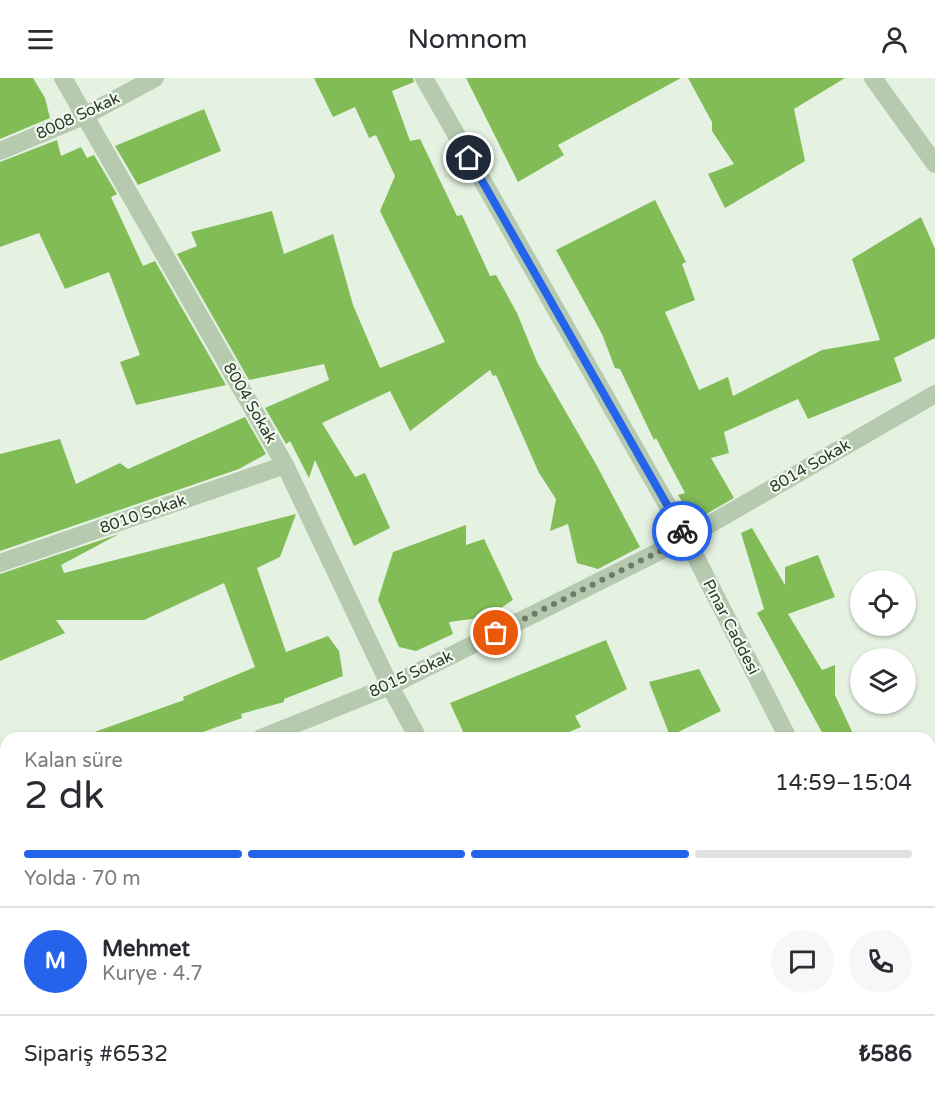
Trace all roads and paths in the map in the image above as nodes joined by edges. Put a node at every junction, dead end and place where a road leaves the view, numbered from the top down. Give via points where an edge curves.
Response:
1 (63, 78) edge
2 (155, 78) edge
3 (424, 78) edge
4 (873, 78) edge
5 (86, 115) junction
6 (0, 151) edge
7 (935, 164) edge
8 (935, 394) edge
9 (285, 465) junction
10 (686, 538) junction
11 (0, 563) edge
12 (390, 686) junction
13 (276, 732) edge
14 (415, 732) edge
15 (785, 732) edge

1 - 5 street, 8004 Sokak
2 - 5 street, 8008 Sokak
3 - 10 street, Pınar Caddesi
4 - 7 street
5 - 6 street, 8008 Sokak
5 - 9 street, 8004 Sokak
8 - 10 street, 8014 Sokak
9 - 11 street, 8010 Sokak
9 - 12 street, 8004 Sokak
10 - 12 street, 8015 Sokak
10 - 15 street, Pınar Caddesi
12 - 13 street, 8015 Sokak
12 - 14 street, 8004 Sokak

